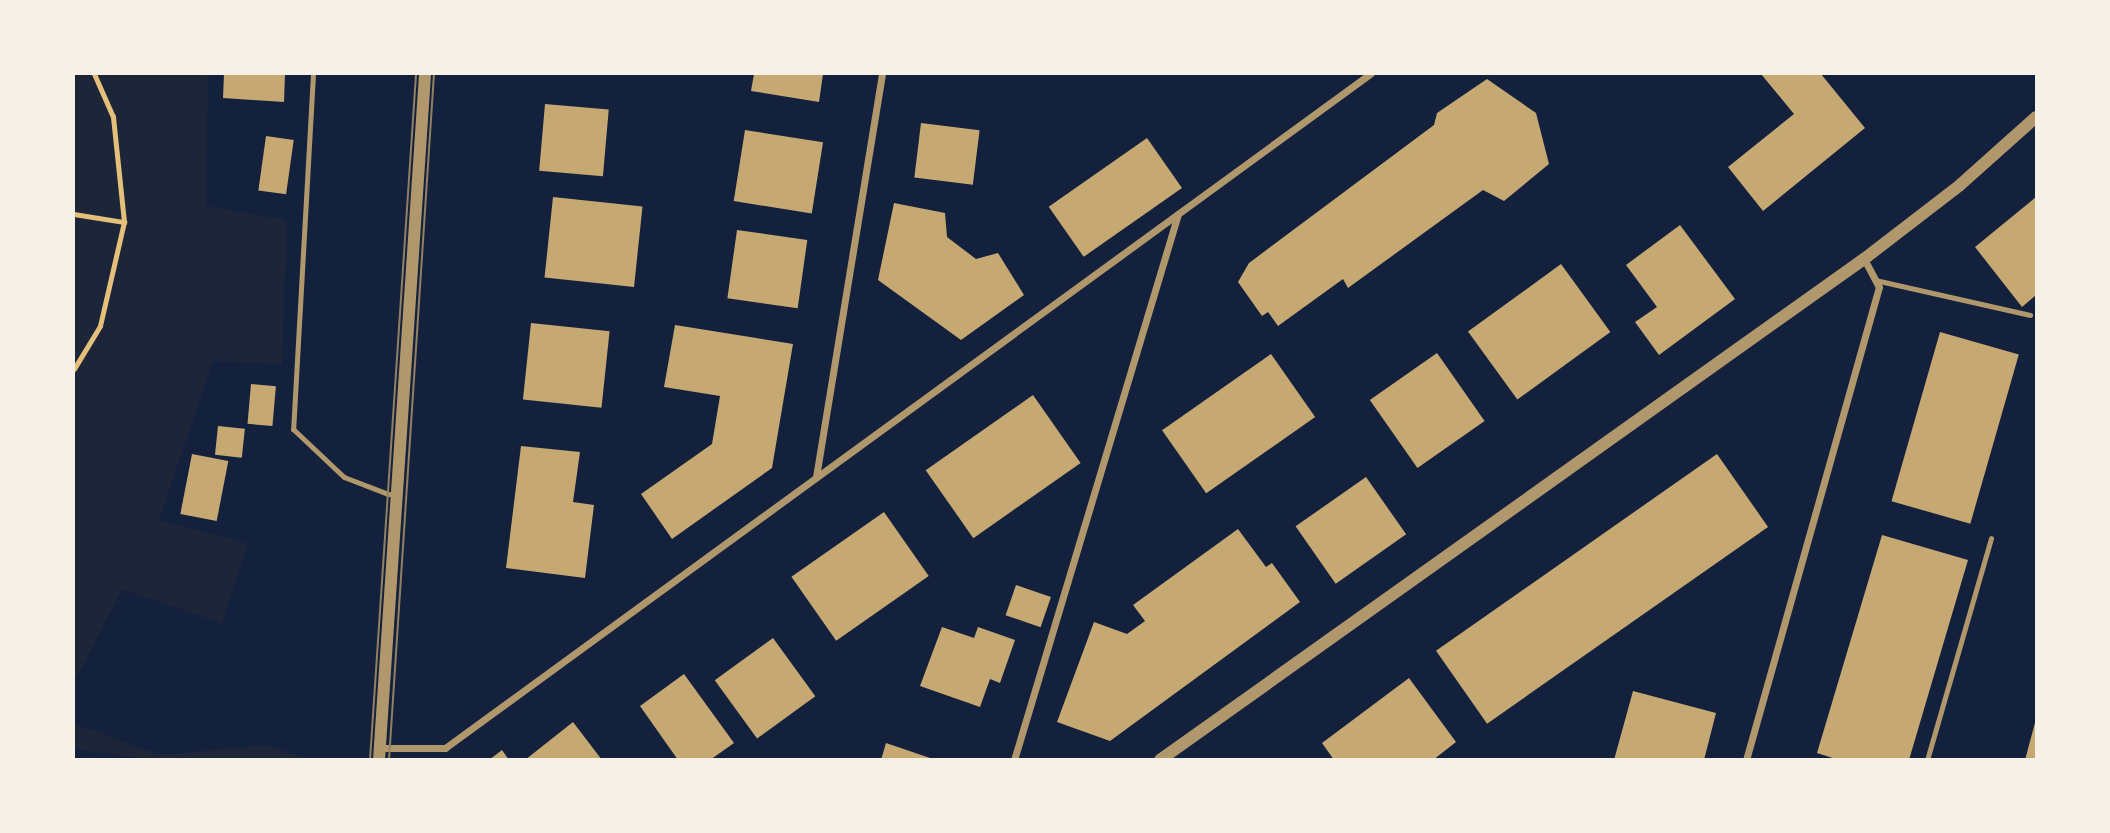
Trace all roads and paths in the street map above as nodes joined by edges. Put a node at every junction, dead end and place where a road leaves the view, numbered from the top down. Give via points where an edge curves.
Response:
1 (94, 74) edge
2 (313, 74) edge
3 (425, 74) edge
4 (882, 74) edge
5 (1370, 74) edge
6 (2036, 117) edge
7 (74, 214) edge
8 (1178, 214) junction
9 (124, 222) junction
10 (1864, 259) junction
11 (1875, 280) junction
12 (2030, 314) dead end
13 (74, 369) edge
14 (816, 477) junction
15 (397, 495) junction
16 (1991, 538) dead end
17 (380, 754) edge
18 (1014, 760) edge
19 (1160, 760) edge
20 (1746, 760) edge
21 (1927, 760) edge

1 - 9 path via 113,117
2 - 15 lane via 293,429 344,477
3 - 15 street
4 - 14 street
5 - 8 street
6 - 10 street via 1960,185
7 - 9 path
8 - 14 street
8 - 18 street
9 - 13 path via 100,326
10 - 11 street
10 - 19 street
11 - 12 lane
11 - 20 street via 1879,288
14 - 17 street via 445,748
15 - 17 street
16 - 21 lane

